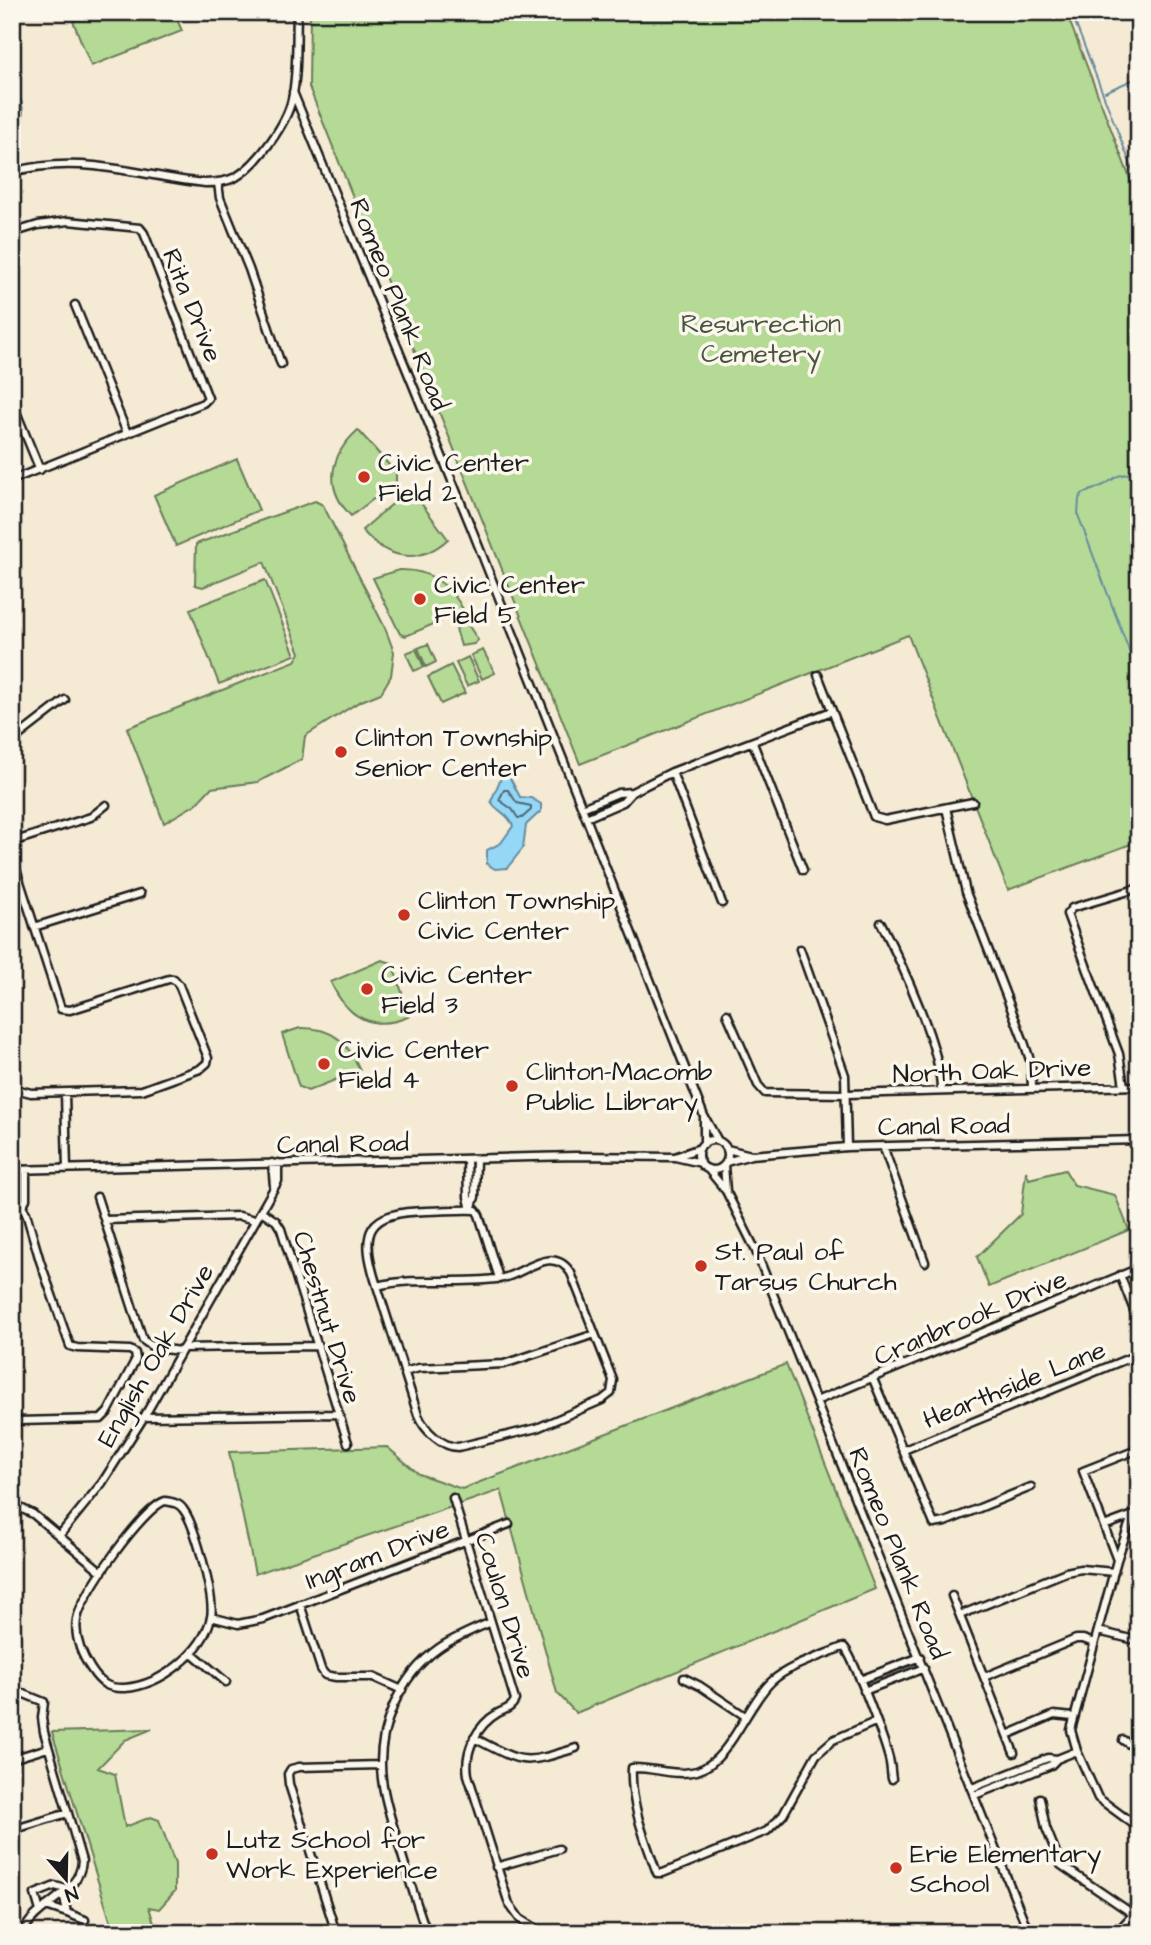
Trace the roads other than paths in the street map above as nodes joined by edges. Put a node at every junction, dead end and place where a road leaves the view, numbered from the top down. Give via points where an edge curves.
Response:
1 (297, 12) edge
2 (293, 92) junction
3 (12, 172) edge
4 (218, 183) junction
5 (12, 233) edge
6 (75, 305) dead end
7 (281, 364) dead end
8 (12, 402) edge
9 (127, 433) junction
10 (40, 470) junction
11 (12, 480) edge
12 (818, 675) dead end
13 (65, 700) dead end
14 (832, 711) junction
15 (12, 741) edge
16 (753, 743) junction
17 (672, 772) junction
18 (632, 792) junction
19 (973, 802) dead end
20 (106, 806) dead end
21 (946, 807) junction
22 (582, 808) junction
23 (586, 818) junction
24 (12, 842) edge
25 (12, 857) edge
26 (803, 870) dead end
27 (1139, 888) edge
28 (140, 894) dead end
29 (722, 903) dead end
30 (881, 923) dead end
31 (34, 927) junction
32 (800, 949) dead end
33 (727, 1014) dead end
34 (1124, 1086) junction
35 (1139, 1086) edge
36 (12, 1088) edge
37 (1032, 1088) junction
38 (940, 1091) junction
39 (65, 1093) junction
40 (847, 1094) junction
41 (704, 1116) junction
42 (1139, 1140) edge
43 (718, 1141) junction
44 (702, 1146) junction
45 (883, 1146) junction
46 (848, 1147) junction
47 (727, 1149) junction
48 (751, 1155) junction
49 (675, 1157) junction
50 (467, 1159) junction
51 (476, 1159) junction
52 (275, 1163) junction
53 (701, 1163) junction
54 (725, 1163) junction
55 (67, 1169) junction
56 (708, 1169) junction
57 (15, 1170) edge
58 (26, 1170) junction
59 (726, 1191) junction
60 (97, 1197) dead end
61 (22, 1207) junction
62 (12, 1209) edge
63 (471, 1210) junction
64 (261, 1211) junction
65 (105, 1220) junction
66 (255, 1220) junction
67 (925, 1262) dead end
68 (1139, 1268) edge
69 (1120, 1275) junction
70 (499, 1278) junction
71 (377, 1286) junction
72 (1139, 1323) edge
73 (595, 1334) junction
74 (318, 1346) junction
75 (182, 1350) junction
76 (1139, 1354) edge
77 (404, 1372) junction
78 (873, 1379) junction
79 (816, 1401) junction
80 (12, 1413) edge
81 (338, 1414) junction
82 (144, 1417) junction
83 (348, 1443) dead end
84 (1139, 1449) edge
85 (904, 1450) junction
86 (1031, 1487) dead end
87 (453, 1498) dead end
88 (12, 1504) edge
89 (1135, 1515) edge
90 (509, 1524) dead end
91 (1104, 1526) junction
92 (59, 1536) junction
93 (467, 1540) junction
94 (1116, 1560) junction
95 (102, 1572) junction
96 (1114, 1572) junction
97 (952, 1596) dead end
98 (300, 1604) junction
99 (960, 1615) junction
100 (211, 1618) junction
101 (491, 1622) junction
102 (1098, 1631) junction
103 (1139, 1642) edge
104 (1094, 1643) junction
105 (192, 1653) junction
106 (920, 1657) junction
107 (924, 1668) junction
108 (984, 1677) junction
109 (684, 1678) dead end
110 (860, 1680) junction
111 (226, 1682) dead end
112 (12, 1689) edge
113 (402, 1690) junction
114 (864, 1691) junction
115 (745, 1716) junction
116 (1073, 1717) junction
117 (875, 1722) junction
118 (1007, 1735) junction
119 (474, 1738) junction
120 (1123, 1740) dead end
121 (48, 1748) junction
122 (576, 1748) dead end
123 (1077, 1751) junction
124 (1139, 1751) edge
125 (1014, 1753) dead end
126 (12, 1759) edge
127 (381, 1765) junction
128 (892, 1779) dead end
129 (974, 1791) junction
130 (1040, 1798) dead end
131 (68, 1813) junction
132 (1139, 1828) edge
133 (12, 1830) edge
134 (559, 1849) dead end
135 (496, 1867) junction
136 (65, 1890) junction
137 (1139, 1908) edge
138 (43, 1909) junction
139 (67, 1913) junction
140 (1133, 1914) junction
141 (85, 1920) dead end
142 (23, 1933) edge
143 (336, 1933) edge
144 (427, 1933) edge
145 (542, 1933) edge
146 (1029, 1933) edge
147 (1116, 1933) edge

1 - 2 street
2 - 4 street via 286,117 258,158 235,177
2 - 22 street, Romeo Plank Road
3 - 4 street via 76,163
4 - 7 street
5 - 9 street, Rita Drive via 68,222 140,228 144,233 208,398
6 - 9 street
8 - 10 street
9 - 10 street
10 - 11 street
12 - 14 street
13 - 15 street
14 - 16 street
14 - 21 street via 874,817 885,820
16 - 17 street
16 - 26 street
17 - 18 street
17 - 29 street
18 - 22 street
18 - 23 street via 624,802
19 - 21 street
20 - 24 street via 91,817
21 - 37 street via 966,892 1031,1063
22 - 23 street, Romeo Plank Road
23 - 41 street, Romeo Plank Road
25 - 31 street
27 - 34 street via 1068,912 1121,1061
28 - 31 street
30 - 38 street via 932,1043
31 - 39 street via 64,1010 174,979 206,1053 206,1063 200,1069 142,1090
32 - 40 street via 838,1052
33 - 40 street, North Oak Drive via 762,1092
34 - 35 street, North Oak Drive
34 - 37 street, North Oak Drive
36 - 39 street
37 - 38 street, North Oak Drive
38 - 40 street, North Oak Drive
39 - 55 street
40 - 46 street
41 - 43 street, Romeo Plank Road
41 - 44 street, Romeo Plank Road
42 - 45 street, Canal Road
43 - 44 street
43 - 47 street
44 - 49 street, Canal Road
44 - 53 street
45 - 46 street, Canal Road
45 - 67 street
46 - 48 street, Canal Road
47 - 48 street, Canal Road
47 - 54 street
48 - 54 street, Canal Road
49 - 51 street, Canal Road
49 - 53 street, Canal Road
50 - 51 street, Canal Road
50 - 52 street, Canal Road
50 - 63 street
51 - 63 street
52 - 55 street, Canal Road
52 - 64 street, English Oak Drive via 274,1186
53 - 56 street
54 - 56 street
54 - 59 street, Romeo Plank Road
55 - 58 street, Canal Road
56 - 59 street, Romeo Plank Road
57 - 58 street, Canal Road
57 - 61 street
58 - 61 street
59 - 79 street, Romeo Plank Road via 755,1249
60 - 65 street
61 - 62 street
61 - 80 street via 70,1346 126,1349 135,1353 135,1363 101,1419 18,1421
63 - 70 street via 480,1214
63 - 71 street via 401,1212 377,1223 367,1252
64 - 66 street, English Oak Drive
64 - 74 street, Chestnut Drive via 281,1229
65 - 66 street via 239,1216
65 - 75 street via 143,1340 154,1348
66 - 75 street, English Oak Drive
68 - 69 street, Cranbrook Drive
69 - 72 street
69 - 78 street, Cranbrook Drive
70 - 71 street
70 - 73 street via 547,1259 561,1263 571,1273
71 - 77 street
73 - 77 street via 505,1364
73 - 77 street via 613,1380 611,1393 603,1400 541,1426 454,1447 436,1438 421,1422
74 - 75 street
74 - 81 street, Chestnut Drive
75 - 82 street, English Oak Drive
76 - 85 street, Hearthside Lane
78 - 79 street, Cranbrook Drive
78 - 85 street
79 - 106 street, Romeo Plank Road
81 - 82 street
81 - 83 street, Chestnut Drive
82 - 92 street, English Oak Drive via 102,1483
84 - 91 street via 1083,1471
85 - 86 street via 934,1524
87 - 93 street, Coulon Drive
88 - 92 street
89 - 91 street
89 - 94 street
90 - 93 street, Ingram Drive
91 - 94 street
92 - 95 street
93 - 98 street, Ingram Drive
93 - 101 street, Coulon Drive
94 - 96 street
95 - 100 street via 153,1506 173,1502 188,1517 210,1590
95 - 105 street via 81,1605 76,1631 84,1658 102,1683 118,1688 141,1685
96 - 99 street via 1072,1570
96 - 102 street
97 - 99 street
98 - 100 street, Ingram Drive via 260,1620 238,1623
98 - 113 street via 325,1675 373,1678
99 - 108 street
100 - 105 street
101 - 113 street via 437,1649
101 - 119 street, Coulon Drive via 515,1700 487,1721
102 - 103 street
102 - 104 street
104 - 108 street via 1076,1639
104 - 116 street
105 - 111 street
106 - 107 street, Romeo Plank Road
106 - 110 street
107 - 114 street
107 - 129 street, Romeo Plank Road
108 - 118 street
109 - 115 street
110 - 114 street
110 - 115 street via 844,1647 782,1673
112 - 121 street via 44,1702 42,1722
113 - 127 street via 385,1729
114 - 117 street
115 - 117 street via 719,1755 700,1770 676,1773 632,1768 631,1784 657,1873 767,1831 783,1815 816,1755 833,1740
116 - 118 street via 1055,1715
116 - 123 street via 1071,1730
117 - 128 street
118 - 125 street
119 - 122 street via 522,1760 534,1761
119 - 135 street via 468,1775
120 - 124 street
121 - 126 street
121 - 131 street
123 - 129 street via 1051,1765
123 - 132 street via 1098,1798
127 - 143 street via 289,1770 289,1784
127 - 144 street via 387,1805
129 - 146 street, Romeo Plank Road
130 - 140 street via 1061,1866
131 - 133 street
131 - 136 street via 82,1861 78,1877
134 - 135 street
135 - 145 street via 513,1911
136 - 138 street
136 - 138 street via 55,1886 37,1893 35,1899
136 - 139 street
137 - 140 street
138 - 139 street
138 - 142 street
139 - 141 street
140 - 147 street

